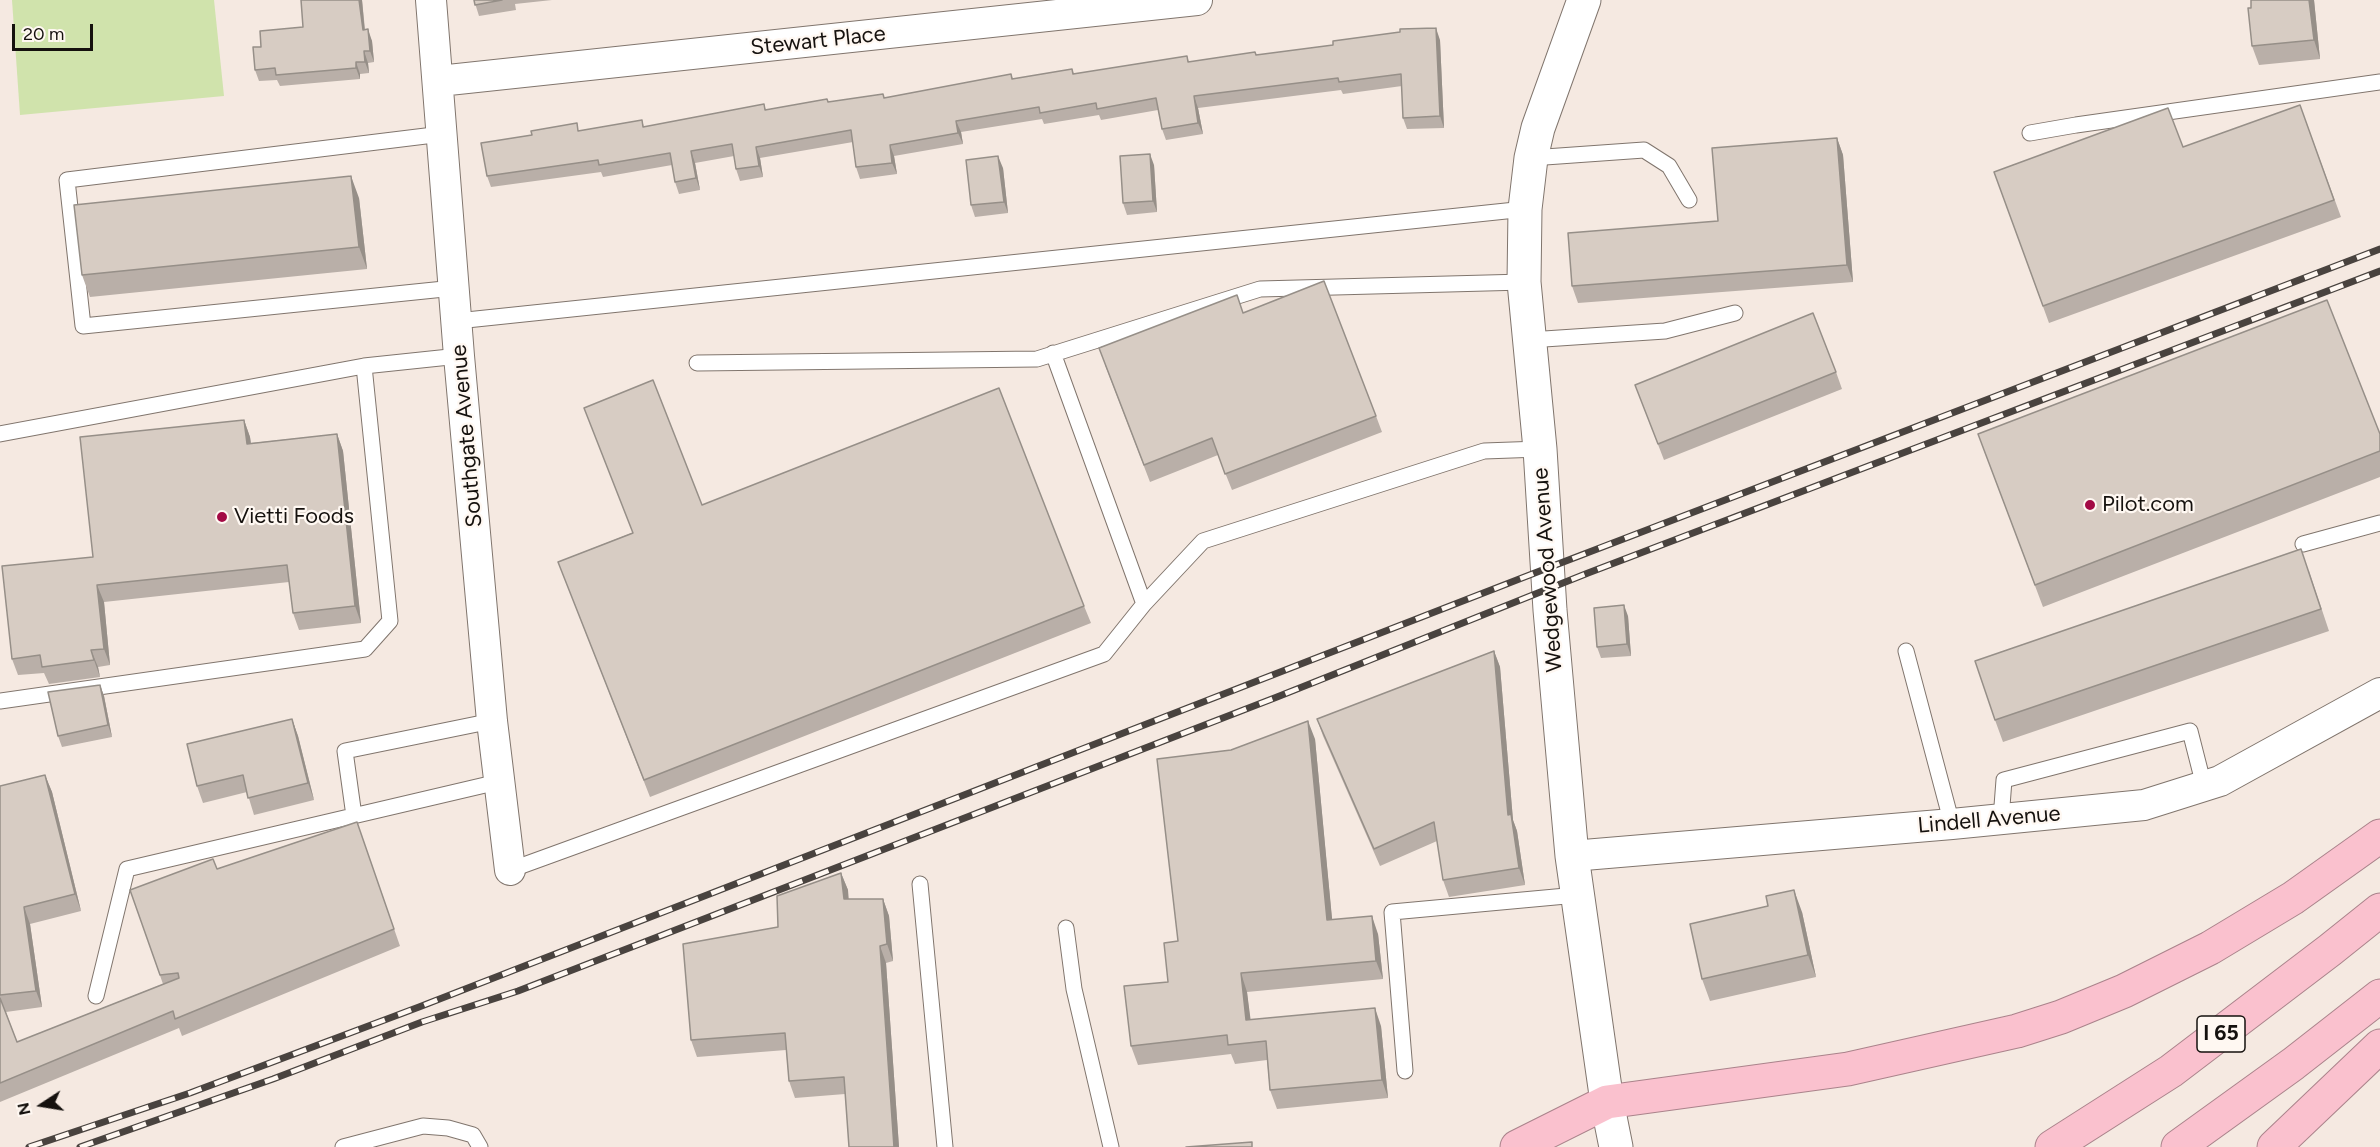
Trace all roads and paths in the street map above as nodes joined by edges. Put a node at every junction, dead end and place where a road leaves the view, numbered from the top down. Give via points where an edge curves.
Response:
1 (431, 0) edge
2 (1197, 0) edge
3 (1581, 1) edge
4 (439, 81) junction
5 (2380, 82) edge
6 (2030, 133) dead end
7 (442, 134) junction
8 (1531, 158) junction
9 (1689, 200) dead end
10 (1525, 209) junction
11 (1524, 282) junction
12 (454, 288) junction
13 (1735, 313) dead end
14 (457, 321) junction
15 (1529, 340) junction
16 (1053, 353) junction
17 (459, 356) junction
18 (697, 363) dead end
19 (364, 366) junction
20 (0, 434) edge
21 (1540, 449) junction
22 (2380, 523) edge
23 (2303, 544) dead end
24 (1144, 604) junction
25 (1906, 651) dead end
26 (2380, 693) edge
27 (0, 701) edge
28 (492, 722) junction
29 (498, 782) junction
30 (2204, 786) junction
31 (354, 816) junction
32 (2001, 819) junction
33 (1952, 824) junction
34 (2380, 836) edge
35 (1572, 856) junction
36 (510, 870) joint
37 (920, 884) dead end
38 (1578, 895) junction
39 (2380, 909) edge
40 (1066, 928) dead end
41 (96, 996) dead end
42 (2380, 996) edge
43 (2380, 1046) edge
44 (1405, 1071) dead end
45 (1607, 1101) junction
46 (343, 1147) edge
47 (480, 1147) edge
48 (945, 1147) edge
49 (1111, 1147) edge
50 (1517, 1147) edge
51 (1616, 1147) edge
52 (2052, 1147) edge
53 (2178, 1147) edge
54 (2274, 1147) edge

1 - 4 street, Southgate Avenue
2 - 4 street, Stewart Place
3 - 8 main road, Wedgewood Avenue
4 - 7 street, Southgate Avenue
5 - 6 lane
7 - 12 street, Southgate Avenue
7 - 12 lane via 67,180 82,326
8 - 9 lane via 1644,150 1669,166
8 - 10 main road, Wedgewood Avenue
10 - 11 main road, Wedgewood Avenue
10 - 14 lane
11 - 15 main road, Wedgewood Avenue
11 - 16 lane via 1260,289
12 - 14 street, Southgate Avenue
13 - 15 lane via 1665,331
14 - 17 street, Southgate Avenue
15 - 21 main road, Wedgewood Avenue
16 - 18 lane via 1037,358
16 - 24 lane
17 - 19 lane
17 - 28 street, Southgate Avenue
19 - 20 lane
19 - 27 lane via 390,621 365,649
21 - 24 lane via 1484,451 1203,541
21 - 35 main road, Wedgewood Avenue
22 - 23 lane
24 - 36 lane via 1104,654
25 - 33 lane
26 - 30 street, Lindell Avenue via 2220,781
28 - 29 street, Southgate Avenue
28 - 31 lane via 345,751
29 - 31 lane
29 - 36 street, Southgate Avenue
30 - 32 street, Lindell Avenue via 2144,805
30 - 32 lane via 2190,731 2004,780
31 - 41 lane via 127,870
32 - 33 street, Lindell Avenue
33 - 35 street, Lindell Avenue
34 - 45 highway via 2293,898 2210,948 2061,1017 1848,1069
35 - 38 main road, Wedgewood Avenue
37 - 48 lane
38 - 44 lane via 1392,912
38 - 45 main road, Wedgewood Avenue
39 - 52 highway, I 65 / I 65 via 2171,1071
40 - 49 lane via 1074,989
42 - 53 highway
43 - 54 highway
45 - 50 highway
45 - 51 main road, Wedgewood Avenue
46 - 47 lane via 423,1126 473,1136

